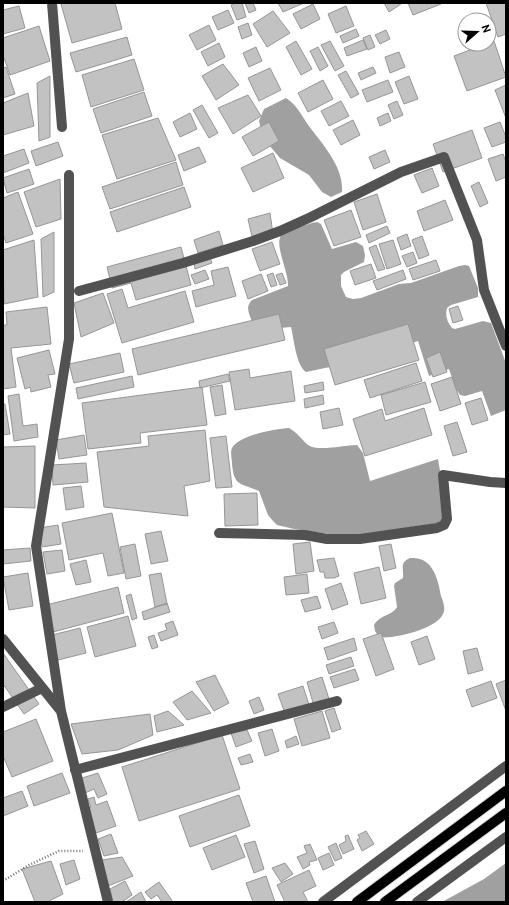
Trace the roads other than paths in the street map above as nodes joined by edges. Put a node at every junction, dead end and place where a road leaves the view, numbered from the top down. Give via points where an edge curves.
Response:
1 (52, 3) edge
2 (62, 127) dead end
3 (69, 175) dead end
4 (79, 291) dead end
5 (506, 346) edge
6 (506, 483) edge
7 (219, 533) dead end
8 (3, 639) edge
9 (42, 688) junction
10 (337, 701) dead end
11 (3, 707) edge
12 (61, 711) junction
13 (506, 766) edge
14 (75, 770) junction
15 (506, 791) edge
16 (506, 813) edge
17 (506, 837) edge
18 (108, 902) edge
19 (323, 902) edge
20 (358, 902) edge
21 (384, 902) edge
22 (417, 902) edge

1 - 2 street
3 - 12 street via 69,339 36,546
4 - 5 street via 184,263 280,231 401,172 444,157 477,240 484,290
6 - 7 street via 443,474 447,519 444,525 437,528 360,539
8 - 9 street
9 - 11 street
9 - 12 street
10 - 14 street
12 - 14 street
13 - 19 street
14 - 18 street
15 - 20 main road
16 - 21 main road
17 - 22 street

